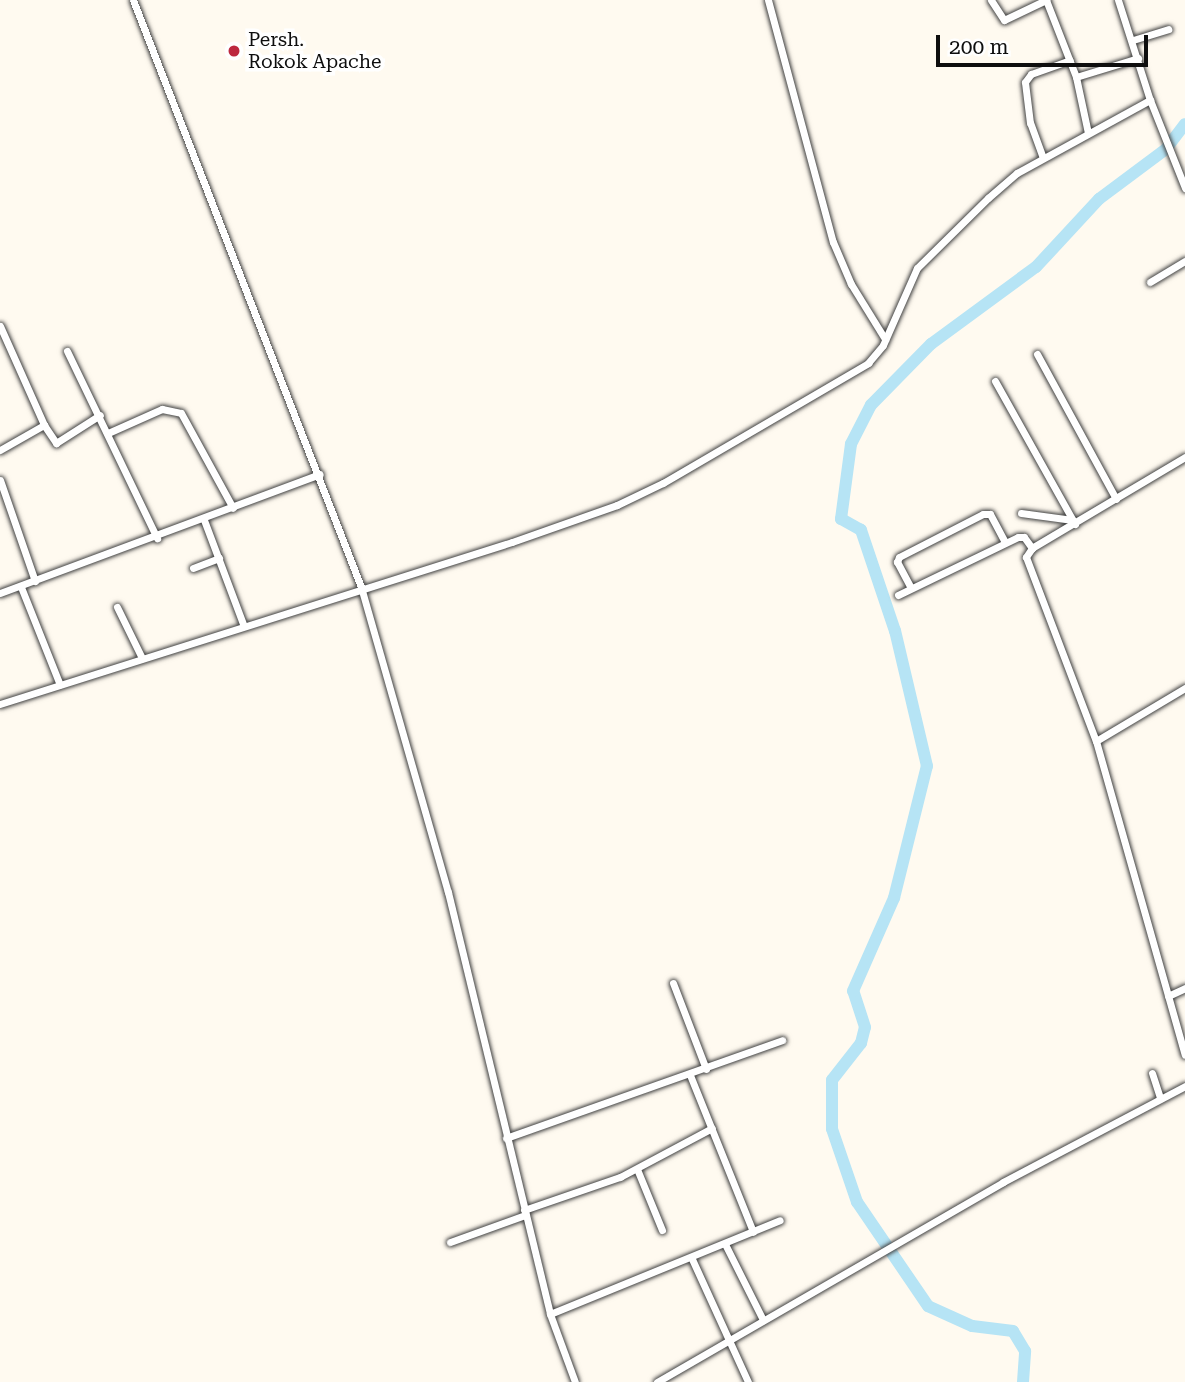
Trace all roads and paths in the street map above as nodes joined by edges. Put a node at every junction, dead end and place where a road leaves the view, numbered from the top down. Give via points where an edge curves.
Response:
1 (133, 0) edge
2 (768, 0) edge
3 (991, 0) edge
4 (1046, 0) edge
5 (1118, 0) edge
6 (1168, 29) dead end
7 (1133, 40) junction
8 (1138, 58) junction
9 (1070, 60) junction
10 (1076, 77) junction
11 (1150, 100) junction
12 (1088, 133) junction
13 (1043, 158) junction
14 (1182, 174) edge
15 (1185, 188) edge
16 (1185, 261) edge
17 (1150, 282) dead end
18 (0, 326) edge
19 (885, 339) junction
20 (67, 351) dead end
21 (1037, 354) dead end
22 (995, 381) dead end
23 (100, 415) junction
24 (44, 425) junction
25 (108, 433) junction
26 (0, 450) edge
27 (1185, 457) edge
28 (320, 474) junction
29 (0, 480) edge
30 (1116, 499) junction
31 (233, 508) junction
32 (1021, 513) dead end
33 (204, 520) junction
34 (1074, 522) junction
35 (157, 538) junction
36 (1005, 542) junction
37 (1032, 548) junction
38 (219, 558) junction
39 (193, 568) dead end
40 (35, 581) junction
41 (21, 587) junction
42 (361, 587) junction
43 (911, 588) junction
44 (0, 593) edge
45 (898, 595) dead end
46 (117, 607) dead end
47 (243, 624) junction
48 (142, 658) junction
49 (60, 685) junction
50 (1185, 689) edge
51 (0, 704) edge
52 (1096, 741) junction
53 (673, 983) dead end
54 (1185, 988) edge
55 (1168, 996) junction
56 (782, 1040) dead end
57 (1185, 1055) edge
58 (706, 1069) junction
59 (1152, 1073) dead end
60 (690, 1075) junction
61 (1185, 1086) edge
62 (1160, 1098) junction
63 (712, 1128) junction
64 (506, 1138) junction
65 (637, 1169) junction
66 (524, 1213) junction
67 (780, 1220) dead end
68 (662, 1230) dead end
69 (753, 1232) junction
70 (450, 1242) dead end
71 (725, 1244) junction
72 (692, 1259) junction
73 (550, 1314) junction
74 (763, 1320) junction
75 (730, 1339) junction
76 (575, 1382) edge
77 (657, 1382) edge
78 (748, 1382) edge

1 - 28 street via 232,262
2 - 19 street via 833,242 850,284
3 - 4 street via 1004,20
4 - 9 street
5 - 7 street
6 - 7 street
7 - 8 street
8 - 10 street
8 - 11 street
9 - 10 street
9 - 13 street via 1031,74 1025,82 1030,123
10 - 12 street
11 - 12 street
11 - 14 street
12 - 13 street
13 - 19 street via 1011,177 930,252 911,277
14 - 15 street
16 - 17 street
18 - 24 street
19 - 42 street via 868,363 646,491 512,542
20 - 23 street
21 - 30 street
22 - 34 street
23 - 24 street via 54,443
23 - 25 street
24 - 26 street
25 - 31 street via 162,410 181,413
25 - 35 street
27 - 30 street
28 - 31 street
28 - 42 street
29 - 40 street
30 - 34 street
31 - 33 street
32 - 34 street
33 - 35 street
33 - 38 street
34 - 37 street
35 - 40 street
36 - 37 street via 1023,537
36 - 43 street
36 - 43 street via 990,514 983,514 899,557 897,562
37 - 52 street via 1026,558
38 - 39 street
38 - 47 street
40 - 41 street
41 - 44 street
41 - 49 street
42 - 47 street
42 - 64 street via 447,892
43 - 45 street
46 - 48 street
47 - 48 street
48 - 49 street
49 - 51 street
50 - 52 street
52 - 55 street
53 - 58 street
54 - 55 street
55 - 57 street
56 - 58 street
58 - 60 street
59 - 62 street
60 - 63 street
60 - 64 street
61 - 62 street
62 - 74 street
63 - 65 street
63 - 69 street
64 - 66 street
65 - 66 street
65 - 68 street
66 - 70 street
66 - 73 street
67 - 69 street
69 - 71 street
71 - 72 street
71 - 74 street
72 - 73 street
72 - 75 street
73 - 76 street
74 - 75 street
75 - 77 street
75 - 78 street

